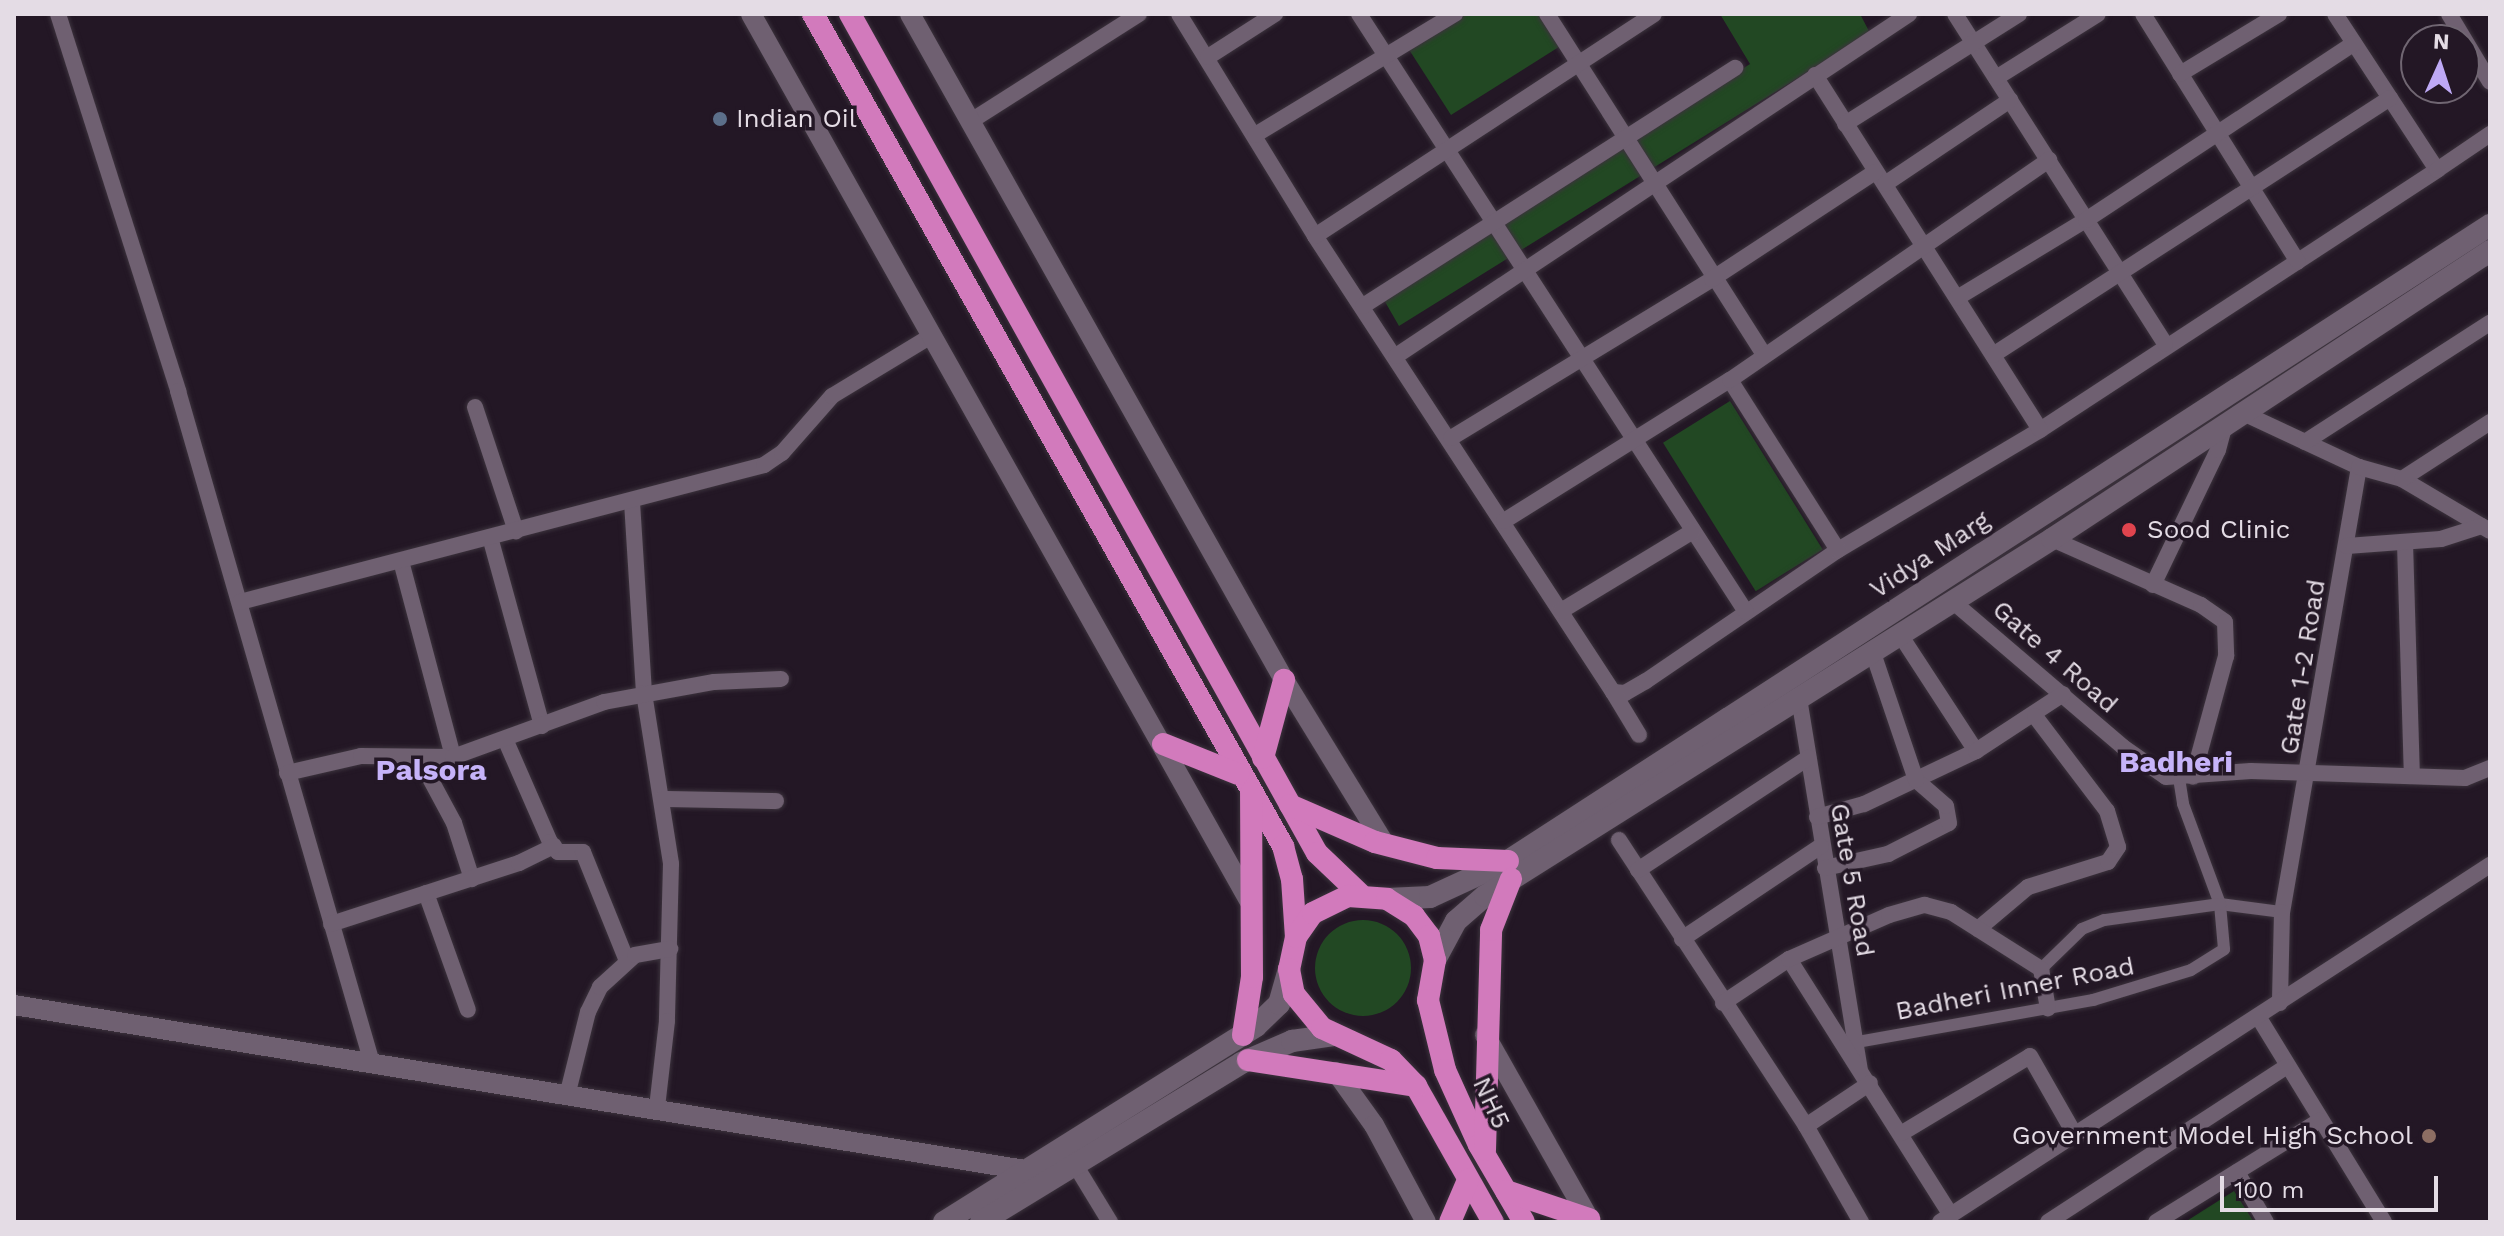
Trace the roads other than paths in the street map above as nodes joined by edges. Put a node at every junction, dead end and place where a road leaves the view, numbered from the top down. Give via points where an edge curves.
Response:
1 (58, 14) edge
2 (751, 14) edge
3 (813, 14) edge
4 (850, 14) edge
5 (910, 14) edge
6 (1139, 14) edge
7 (1179, 14) edge
8 (1275, 14) edge
9 (1359, 14) edge
10 (1455, 14) edge
11 (1547, 14) edge
12 (1654, 14) edge
13 (1909, 14) edge
14 (1955, 14) edge
15 (2019, 14) edge
16 (2098, 14) edge
17 (2279, 14) edge
18 (2335, 14) edge
19 (2449, 14) edge
20 (2147, 15) edge
21 (2354, 43) junction
22 (1974, 44) junction
23 (1208, 57) junction
24 (1386, 57) junction
25 (1581, 62) junction
26 (1735, 68) dead end
27 (2180, 74) junction
28 (1815, 75) junction
29 (1996, 78) junction
30 (2490, 82) edge
31 (2390, 98) junction
32 (2010, 100) junction
33 (971, 121) junction
34 (1845, 124) junction
35 (2217, 131) junction
36 (2490, 134) edge
37 (1255, 135) junction
38 (1626, 138) junction
39 (1448, 151) junction
40 (2049, 160) junction
41 (2437, 170) junction
42 (1880, 178) junction
43 (1652, 184) junction
44 (2252, 188) junction
45 (2086, 220) junction
46 (1494, 222) junction
47 (2490, 225) edge
48 (1315, 236) junction
49 (1925, 248) junction
50 (2490, 251) edge
51 (2298, 262) junction
52 (1525, 269) junction
53 (2121, 272) junction
54 (1712, 279) junction
55 (1957, 298) junction
56 (1363, 306) junction
57 (2490, 323) edge
58 (931, 336) junction
59 (2165, 344) junction
60 (1764, 355) junction
61 (1993, 355) junction
62 (1396, 356) junction
63 (1582, 357) junction
64 (1730, 380) junction
65 (475, 407) dead end
66 (2233, 418) junction
67 (2490, 422) edge
68 (2040, 430) junction
69 (1451, 438) junction
70 (1631, 439) junction
71 (2305, 442) junction
72 (2359, 467) junction
73 (2402, 479) junction
74 (632, 502) junction
75 (1504, 521) junction
76 (2486, 528) edge
77 (516, 531) junction
78 (1693, 531) junction
79 (490, 537) junction
80 (2052, 539) junction
81 (2405, 543) junction
82 (2347, 546) junction
83 (1838, 550) junction
84 (401, 561) junction
85 (2153, 585) junction
86 (1951, 600) junction
87 (240, 602) junction
88 (1561, 611) junction
89 (1746, 612) junction
90 (1899, 633) junction
91 (1872, 650) junction
92 (781, 679) dead end
93 (1284, 680) junction
94 (1613, 692) junction
95 (644, 693) junction
96 (2063, 694) junction
97 (1799, 698) junction
98 (2035, 716) junction
99 (542, 726) junction
100 (1639, 735) dead end
101 (505, 739) junction
102 (1163, 744) junction
103 (1976, 751) junction
104 (453, 757) junction
105 (419, 758) junction
106 (1263, 758) junction
107 (1808, 758) junction
108 (2490, 768) edge
109 (2310, 772) junction
110 (287, 773) junction
111 (1238, 774) junction
112 (2412, 776) junction
113 (2186, 777) junction
114 (1916, 780) junction
115 (1251, 793) junction
116 (662, 799) junction
117 (776, 801) dead end
118 (1290, 805) junction
119 (1817, 817) junction
120 (1619, 840) dead end
121 (1385, 845) junction
122 (554, 846) junction
123 (1821, 846) junction
124 (2490, 865) edge
125 (1825, 868) junction
126 (1510, 870) junction
127 (1638, 870) junction
128 (472, 879) junction
129 (426, 893) junction
130 (1360, 894) junction
131 (1387, 899) junction
132 (1251, 904) junction
133 (2220, 904) junction
134 (2282, 912) junction
135 (331, 924) junction
136 (1978, 929) junction
137 (1296, 937) junction
138 (1837, 938) junction
139 (1682, 939) junction
140 (670, 949) junction
141 (1789, 959) junction
142 (1435, 960) junction
143 (627, 961) junction
144 (1289, 969) junction
145 (2041, 969) junction
146 (1723, 1003) junction
147 (2280, 1003) junction
148 (14, 1005) edge
149 (2048, 1008) junction
150 (468, 1010) dead end
151 (2259, 1018) junction
152 (1243, 1035) junction
153 (1485, 1035) junction
154 (1344, 1037) junction
155 (1857, 1042) junction
156 (1248, 1060) junction
157 (372, 1063) junction
158 (2286, 1067) junction
159 (1336, 1072) junction
160 (1865, 1076) junction
161 (1416, 1086) junction
162 (568, 1092) junction
163 (657, 1107) junction
164 (2319, 1121) junction
165 (1806, 1126) junction
166 (1902, 1133) junction
167 (2074, 1133) junction
168 (1485, 1156) junction
169 (1074, 1163) junction
170 (2237, 1172) junction
171 (1031, 1178) junction
172 (1468, 1180) junction
173 (1506, 1191) junction
174 (1946, 1219) edge
175 (1590, 1220) edge
176 (944, 1222) edge
177 (981, 1222) edge
178 (1110, 1222) edge
179 (1426, 1222) edge
180 (1450, 1222) edge
181 (1493, 1222) edge
182 (1524, 1222) edge
183 (1861, 1222) edge
184 (2048, 1222) edge
185 (2156, 1222) edge
186 (2266, 1222) edge
187 (2384, 1222) edge

1 - 87 street
2 - 58 street
3 - 111 highway
4 - 106 highway
5 - 33 street
6 - 33 street
7 - 23 street
8 - 23 street
9 - 24 street
10 - 24 street
11 - 25 street
12 - 25 street
13 - 28 street
14 - 22 street
15 - 22 street
16 - 29 street
17 - 27 street
18 - 21 street
19 - 30 street
20 - 27 street
21 - 31 street
21 - 35 street
22 - 29 street
22 - 34 street
23 - 37 street
24 - 37 street
24 - 39 street
25 - 38 street
25 - 39 street
26 - 38 street
27 - 35 street
28 - 34 street
28 - 43 street
29 - 32 street
31 - 41 street
31 - 44 street
32 - 40 street
32 - 42 street
33 - 93 street
34 - 42 street
35 - 44 street
35 - 45 street
36 - 41 street
37 - 48 street
38 - 43 street
38 - 46 street
39 - 46 street
39 - 48 street
40 - 45 street
40 - 49 street
41 - 51 street
42 - 49 street
42 - 54 street
43 - 52 street
43 - 54 street
44 - 51 street
44 - 53 street
45 - 53 street
45 - 55 street
46 - 52 street
46 - 56 street
47 - 126 main road, Vidya Marg
48 - 56 street
49 - 55 street
49 - 60 street
50 - 66 main road, Vidya Marg
51 - 59 street
52 - 62 street
52 - 63 street
53 - 59 street
53 - 61 street
54 - 60 street
54 - 63 street
55 - 61 street
56 - 62 street
57 - 71 street
58 - 74 street via 832,396 782,453 764,465
58 - 102 street
59 - 68 street
60 - 64 street
61 - 68 street
62 - 69 street
63 - 69 street
63 - 70 street
64 - 70 street
64 - 83 street
65 - 77 street
66 - 71 street
66 - 80 main road, Vidya Marg
66 - 85 street
67 - 73 street
68 - 83 street
69 - 75 street
70 - 75 street
70 - 78 street
71 - 72 street
72 - 73 street
72 - 82 street, Gate 1-2 Road
73 - 76 street
74 - 77 street
74 - 95 street
75 - 88 street
76 - 81 street
77 - 79 street
78 - 88 street
78 - 89 street
79 - 84 street
79 - 99 street
80 - 85 street
80 - 86 main road, Vidya Marg
81 - 82 street
81 - 112 street
82 - 109 street, Gate 1-2 Road
83 - 89 street
84 - 87 street
84 - 104 street
85 - 113 street via 2201,605 2225,622 2226,656
86 - 90 main road, Vidya Marg
86 - 96 street, Gate 4 Road
87 - 110 street
88 - 94 street
89 - 94 street via 1646,681 1625,693
90 - 91 main road, Vidya Marg
90 - 103 street
91 - 97 main road, Vidya Marg
91 - 114 street
92 - 95 street
93 - 106 highway
93 - 121 street
94 - 100 street
95 - 99 street via 586,706
95 - 116 street
96 - 98 street
96 - 113 street, Gate 4 Road via 2153,772
97 - 107 street, Gate 5 Road
97 - 126 main road, Vidya Marg
98 - 103 street
98 - 136 street via 2107,811 2118,847 2108,862 2054,875 2012,897
99 - 101 street
101 - 104 street
101 - 122 street
102 - 111 highway
102 - 132 street
103 - 114 street
104 - 105 street
105 - 110 street via 361,756
105 - 128 street via 454,823
106 - 118 highway
107 - 119 street, Gate 5 Road
107 - 127 street
108 - 112 street via 2465,778
109 - 112 street
109 - 113 street via 2232,771
109 - 134 street, Gate 1-2 Road
110 - 135 street
111 - 115 highway
113 - 133 street, Badheri Inner Road via 2183,804
114 - 119 street
114 - 125 street via 1946,806 1949,823 1888,854
115 - 132 highway
115 - 137 highway via 1283,846 1292,879
116 - 117 street
116 - 140 street via 671,864
118 - 121 highway
118 - 130 highway via 1317,853
119 - 123 street, Gate 5 Road
120 - 127 street
121 - 126 highway
122 - 128 street
122 - 143 street via 562,853 583,852
123 - 125 street, Gate 5 Road
123 - 139 street
124 - 147 street
125 - 138 street, Gate 5 Road
126 - 131 main road, Vidya Marg via 1430,897
126 - 142 main road, Vidya Marg via 1456,921
126 - 153 highway via 1491,930
127 - 139 street
128 - 129 street
129 - 135 street
129 - 150 street
130 - 131 highway
130 - 137 highway via 1313,913
131 - 142 highway via 1414,916 1429,936
132 - 152 highway via 1252,977
133 - 134 street
133 - 145 street via 2104,920 2082,929
133 - 149 street, Badheri Inner Road via 2226,935 2224,949 2214,958 2135,991
134 - 147 street, Gate 1-2 Road
135 - 157 street
136 - 138 street via 1951,912 1925,905
136 - 145 street
137 - 144 highway
138 - 141 street
138 - 155 street, Gate 5 Road
139 - 146 street
140 - 143 street via 651,950
140 - 163 street
141 - 146 street
141 - 160 street
142 - 168 highway, NH5 / NH5 via 1428,1000 1445,1070
143 - 162 street via 594,997
144 - 152 main road via 1279,1004
144 - 154 highway via 1294,994 1313,1021
145 - 149 street
146 - 165 street
147 - 151 street
148 - 157 street
149 - 155 street, Badheri Inner Road
151 - 158 street
151 - 167 street
152 - 171 main road
153 - 168 highway
153 - 175 street
154 - 156 main road via 1292,1041
154 - 161 highway via 1391,1060
155 - 160 street, Gate 5 Road
156 - 159 highway
156 - 169 main road
157 - 162 street
158 - 164 street
158 - 184 street
159 - 161 highway
159 - 179 street via 1374,1125
160 - 165 street
160 - 166 street
161 - 172 highway
162 - 163 street
163 - 171 street
164 - 170 street
164 - 187 street
165 - 183 street
166 - 167 street via 2030,1056
166 - 174 street
167 - 174 street
168 - 173 highway, NH5 / NH5
169 - 171 main road
169 - 178 street
170 - 185 street
170 - 186 street
171 - 176 main road
171 - 177 main road
172 - 180 highway
172 - 181 highway
173 - 175 highway
173 - 182 highway, NH5 / NH5

